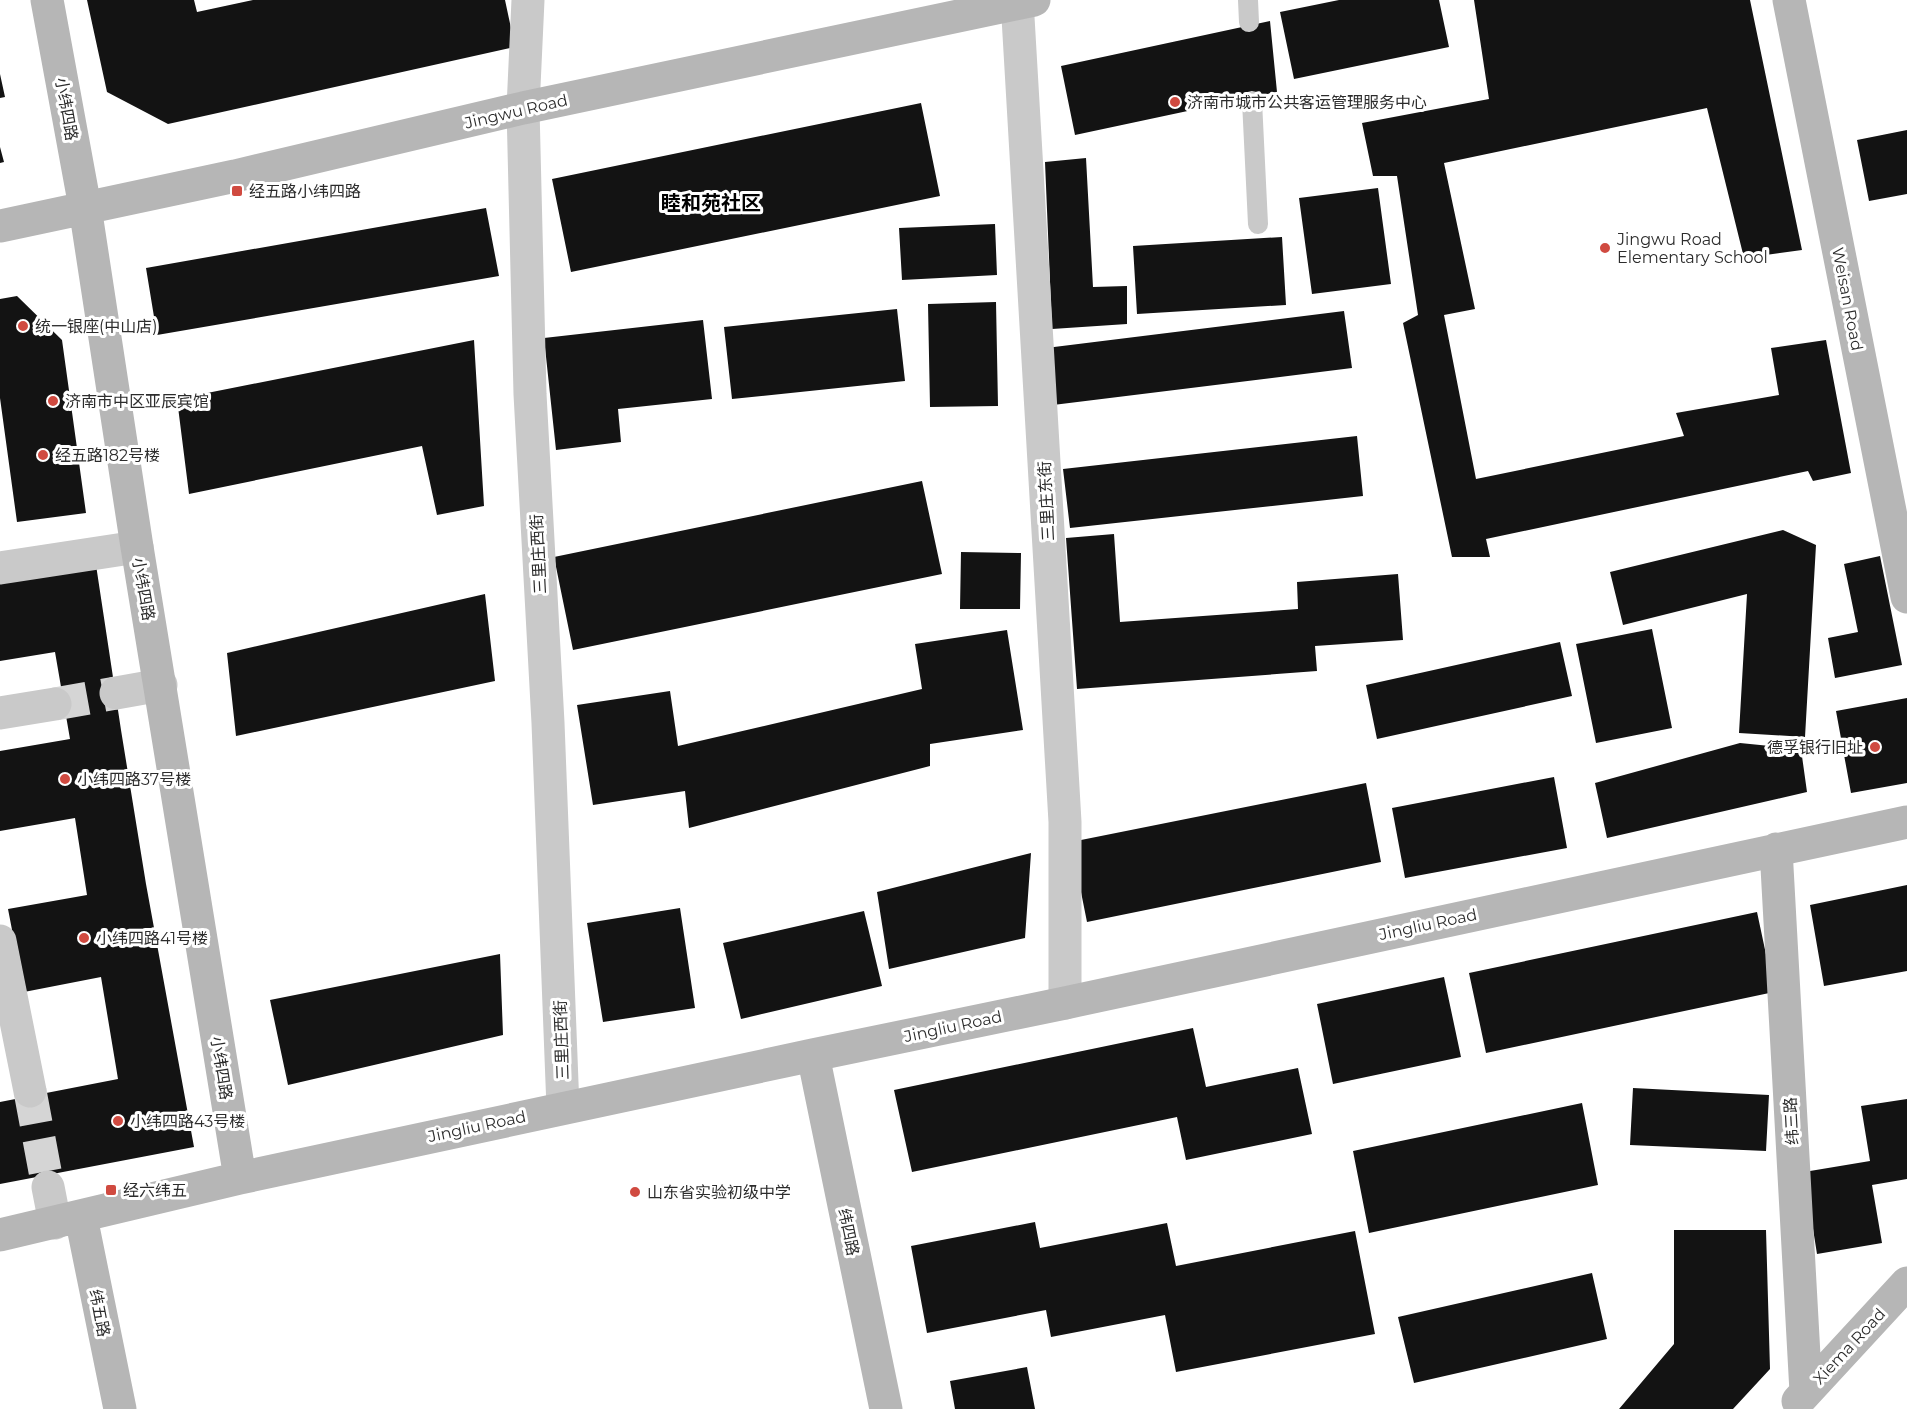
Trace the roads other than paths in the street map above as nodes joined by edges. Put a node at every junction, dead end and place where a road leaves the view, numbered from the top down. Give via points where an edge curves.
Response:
1 (47, 0) edge
2 (528, 0) edge
3 (1248, 0) edge
4 (1789, 0) edge
5 (1023, 1) edge
6 (1249, 22) dead end
7 (1252, 102) dead end
8 (523, 108) junction
9 (85, 207) junction
10 (1258, 224) dead end
11 (0, 226) edge
12 (137, 547) junction
13 (0, 568) edge
14 (1907, 597) edge
15 (161, 685) junction
16 (116, 693) tunnel mouth
17 (55, 704) tunnel mouth
18 (0, 713) edge
19 (1907, 822) edge
20 (1776, 849) junction
21 (0, 941) edge
22 (1065, 1003) junction
23 (813, 1055) junction
24 (30, 1091) tunnel mouth
25 (562, 1108) junction
26 (240, 1178) junction
27 (48, 1187) tunnel mouth
28 (68, 1220) junction
29 (0, 1235) edge
30 (1907, 1282) edge
31 (1799, 1401) edge
32 (120, 1409) edge
33 (886, 1409) edge

1 - 9 street, 小纬四路
2 - 8 street, 三里庄西街
3 - 6 lane
4 - 14 street, Weisan Road
5 - 8 street, Jingwu Road
5 - 22 street, 三里庄东街 via 1065,822
7 - 10 lane
8 - 9 street, Jingwu Road
8 - 25 street, 三里庄西街 via 530,394 548,723
9 - 11 street, Jingwu Road
9 - 12 street, 小纬四路
12 - 13 street
12 - 15 street, 小纬四路
15 - 16 street
15 - 26 street, 小纬四路
17 - 18 street
19 - 20 street, Jingliu Road
20 - 22 street, Jingliu Road
20 - 31 street, 纬三路
21 - 24 street
22 - 23 street, Jingliu Road
23 - 25 street, Jingliu Road
23 - 33 street, 纬四路
25 - 26 street, Jingliu Road
26 - 28 street, Jingliu Road
27 - 28 street
28 - 29 street, Jingliu Road
28 - 32 street, 纬五路
30 - 31 street, Xiema Road

